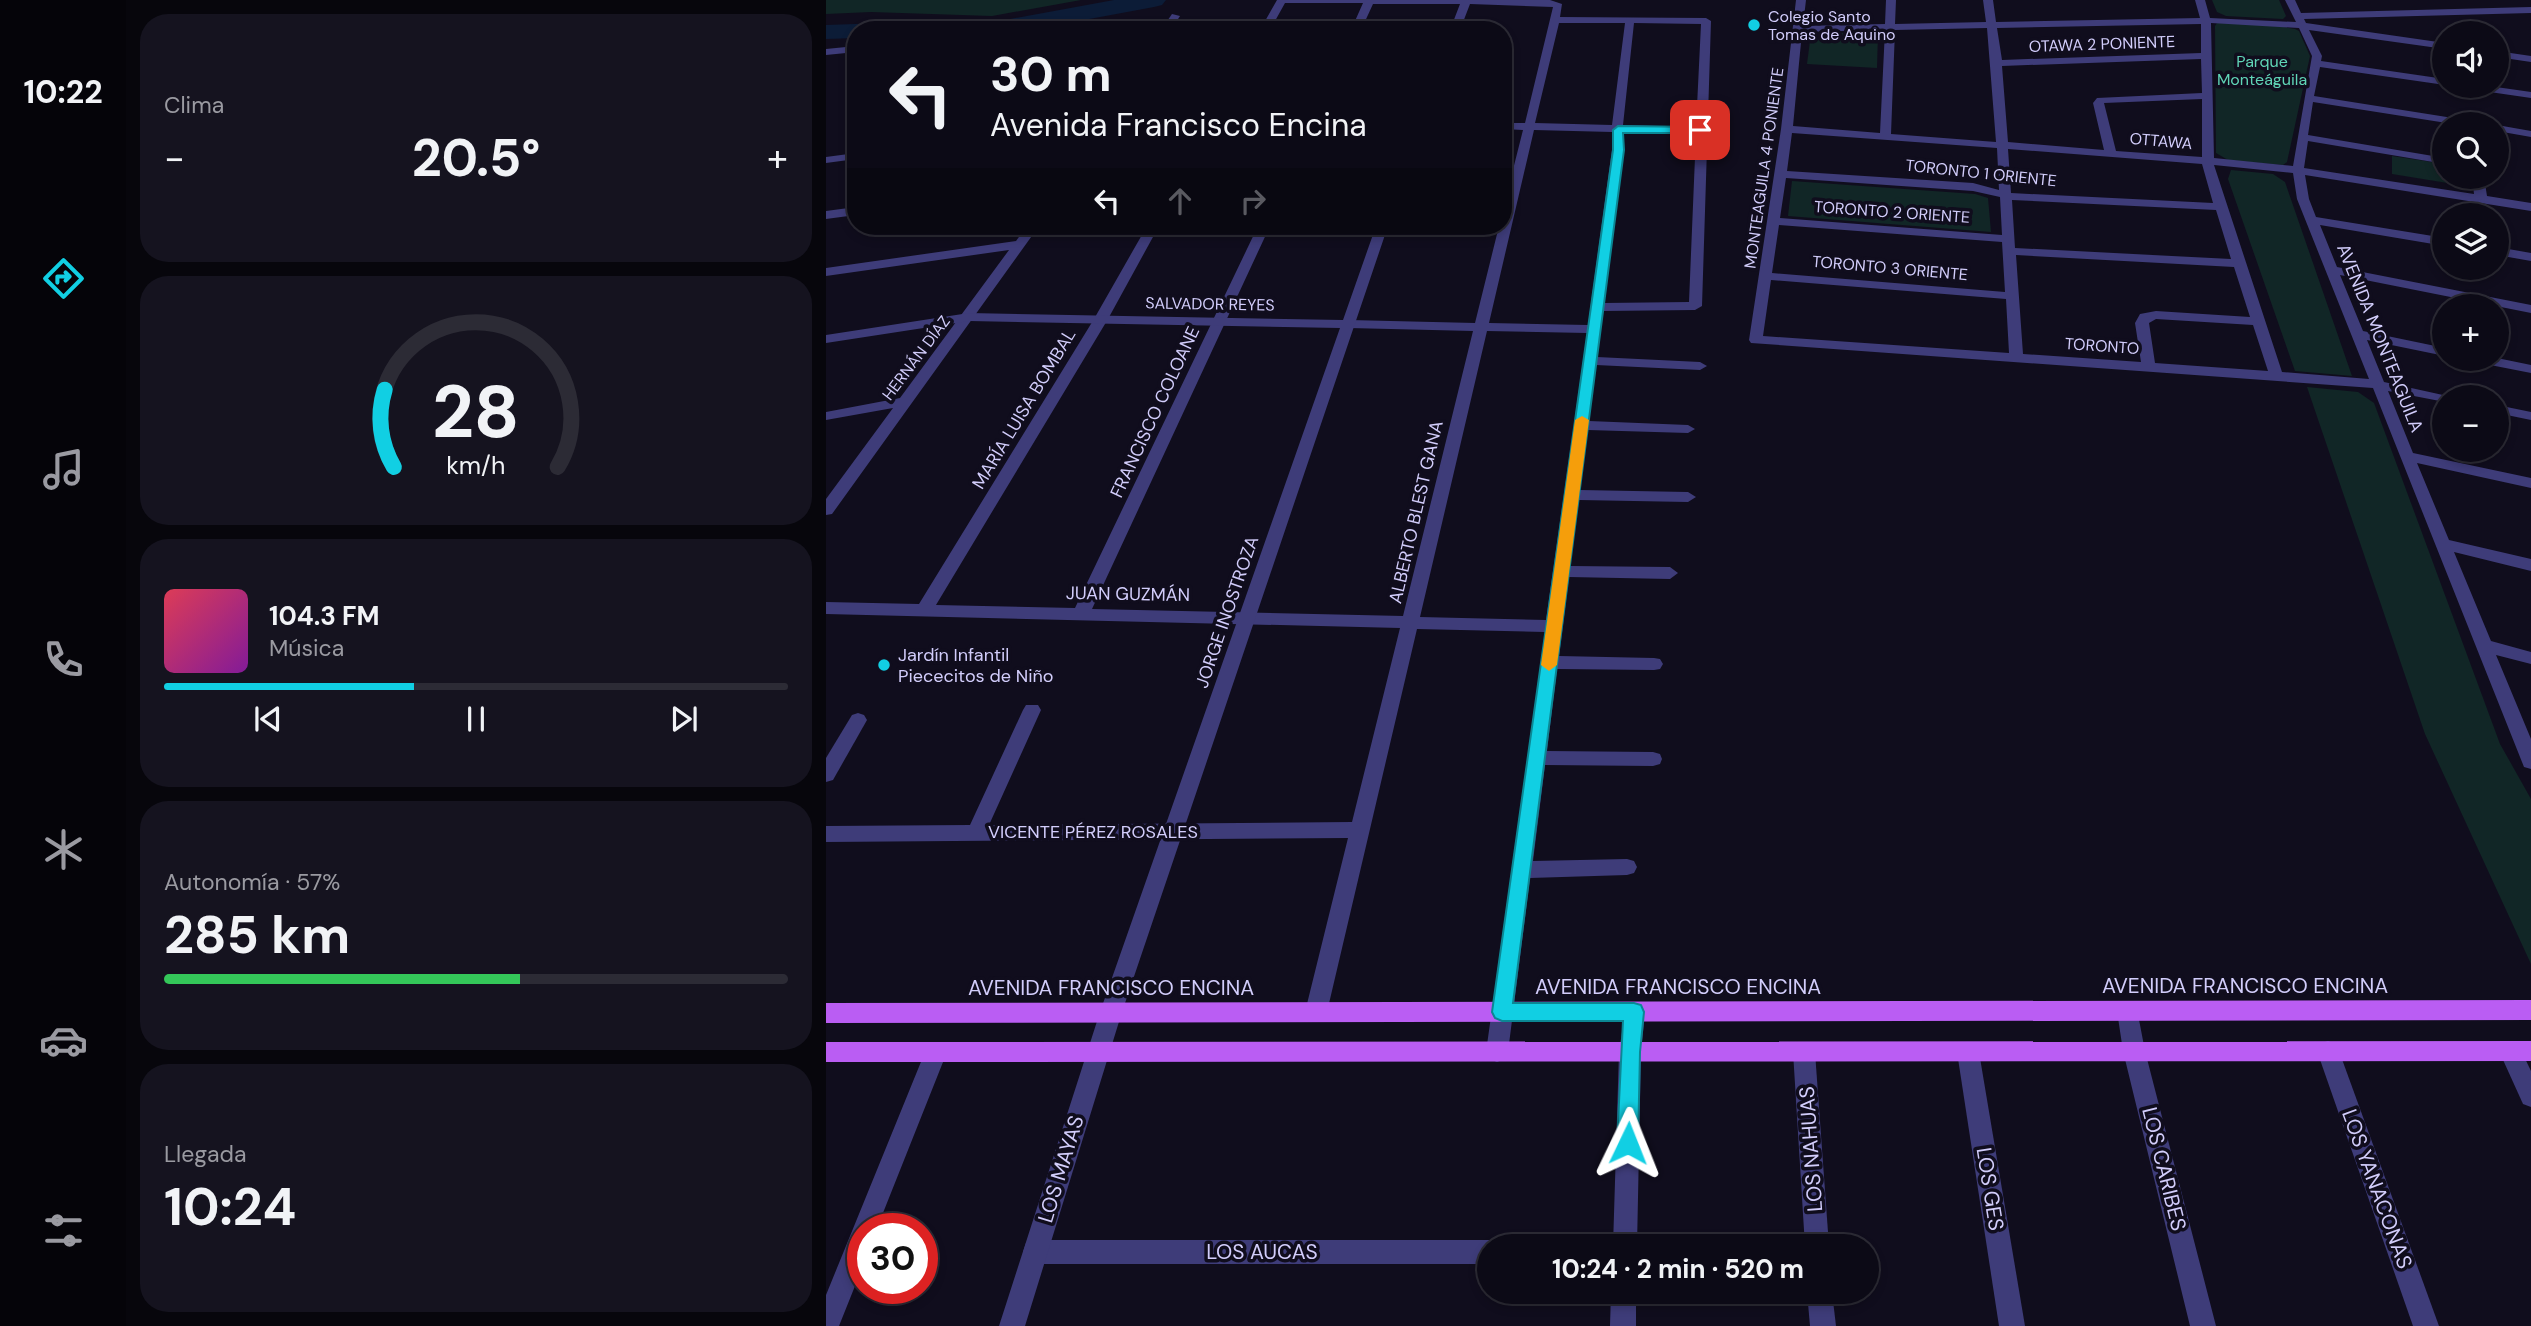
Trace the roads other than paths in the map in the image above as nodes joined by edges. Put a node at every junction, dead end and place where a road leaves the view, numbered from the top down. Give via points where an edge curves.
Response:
1 (1282, 0) edge
2 (1801, 0) edge
3 (1891, 0) edge
4 (1988, 0) edge
5 (2200, 0) edge
6 (2290, 0) edge
7 (2504, 0) edge
8 (1369, 1) edge
9 (1466, 1) edge
10 (2528, 12) edge
11 (1175, 16) dead end
12 (1553, 20) junction
13 (1630, 20) junction
14 (2206, 20) junction
15 (1172, 21) edge
16 (1270, 21) edge
17 (1360, 21) edge
18 (1458, 21) edge
19 (2302, 21) junction
20 (1992, 26) junction
21 (1890, 27) junction
22 (1798, 29) junction
23 (2432, 44) edge
24 (847, 50) edge
25 (826, 52) edge
26 (2208, 56) junction
27 (2509, 56) edge
28 (2531, 59) edge
29 (2316, 62) junction
30 (1997, 63) junction
31 (2432, 80) edge
32 (2509, 92) edge
33 (2531, 95) edge
34 (2208, 96) junction
35 (2308, 98) junction
36 (2432, 118) edge
37 (1512, 126) edge
38 (1528, 127) junction
39 (1787, 129) junction
40 (1618, 130) junction
41 (1700, 130) junction
42 (2509, 130) edge
43 (2531, 134) edge
44 (1885, 136) junction
45 (2303, 137) junction
46 (2000, 144) junction
47 (2111, 153) junction
48 (847, 157) edge
49 (2432, 159) edge
50 (826, 160) edge
51 (2209, 160) junction
52 (2298, 170) junction
53 (1780, 174) junction
54 (2480, 189) edge
55 (1512, 193) edge
56 (2004, 195) junction
57 (2481, 199) junction
58 (2221, 207) junction
59 (2531, 207) edge
60 (847, 212) edge
61 (826, 215) edge
62 (2312, 220) junction
63 (1773, 221) junction
64 (1028, 235) edge
65 (1148, 235) edge
66 (1260, 235) edge
67 (1379, 235) edge
68 (1502, 235) edge
69 (2432, 240) edge
70 (1022, 244) junction
71 (2008, 245) junction
72 (2509, 253) edge
73 (2531, 257) edge
74 (2239, 263) junction
75 (2332, 270) junction
76 (826, 272) edge
77 (1765, 276) junction
78 (2011, 296) junction
79 (1597, 307) junction
80 (2531, 309) edge
81 (968, 317) junction
82 (1101, 319) junction
83 (2258, 321) junction
84 (1218, 323) junction
85 (1349, 324) junction
86 (1480, 325) junction
87 (1594, 329) junction
88 (2358, 334) junction
89 (826, 339) edge
90 (1756, 340) joint
91 (2432, 349) edge
92 (2015, 358) junction
93 (1590, 361) junction
94 (2509, 365) edge
95 (1700, 366) dead end
96 (2149, 367) junction
97 (2531, 369) edge
98 (2276, 375) junction
99 (2376, 384) junction
100 (2432, 395) edge
101 (904, 402) junction
102 (2509, 411) edge
103 (826, 415) edge
104 (2531, 416) edge
105 (1581, 425) junction
106 (1688, 429) dead end
107 (2407, 456) junction
108 (2531, 483) edge
109 (833, 492) edge
110 (1572, 495) junction
111 (1688, 497) dead end
112 (826, 509) edge
113 (2442, 544) junction
114 (2531, 565) edge
115 (1561, 571) junction
116 (1670, 573) dead end
117 (826, 608) edge
118 (924, 610) junction
119 (1081, 614) junction
120 (1247, 618) junction
121 (1409, 622) junction
122 (1554, 626) junction
123 (2483, 645) junction
124 (2531, 657) edge
125 (1549, 662) junction
126 (1654, 664) dead end
127 (1032, 710) dead end
128 (858, 720) dead end
129 (1536, 758) junction
130 (1653, 759) dead end
131 (2531, 762) edge
132 (826, 775) edge
133 (1360, 830) junction
134 (1174, 832) junction
135 (976, 833) junction
136 (826, 834) edge
137 (1627, 867) dead end
138 (1521, 870) junction
139 (2531, 1010) edge
140 (2129, 1011) junction
141 (1111, 1012) junction
142 (1316, 1012) junction
143 (1502, 1012) junction
144 (1634, 1012) junction
145 (826, 1013) edge
146 (2134, 1051) junction
147 (2328, 1051) junction
148 (2521, 1051) edge
149 (826, 1052) edge
150 (936, 1052) junction
151 (1098, 1052) junction
152 (1497, 1052) junction
153 (1630, 1052) junction
154 (1804, 1052) junction
155 (1968, 1052) junction
156 (2531, 1096) edge
157 (871, 1213) edge
158 (1625, 1234) edge
159 (1816, 1234) edge
160 (1035, 1252) junction
161 (1477, 1252) edge
162 (847, 1274) edge
163 (1624, 1304) edge
164 (1822, 1304) edge
165 (826, 1326) edge
166 (1012, 1326) edge
167 (1623, 1326) edge
168 (1823, 1326) edge
169 (2012, 1326) edge
170 (2203, 1326) edge
171 (2426, 1326) edge

1 - 8 street
1 - 16 street
2 - 22 street, MONTEAGUILA 4 PONIENTE
3 - 21 street
4 - 20 street
5 - 14 street
6 - 19 street
7 - 10 street
8 - 9 street
8 - 17 street
9 - 12 street via 1552,3 1558,7
9 - 18 street
10 - 19 street
11 - 15 street
12 - 13 street
12 - 38 street, ALBERTO BLEST GANA
13 - 40 street
13 - 41 street via 1706,21
14 - 19 street
14 - 20 street
14 - 26 street
19 - 23 street
19 - 29 street via 2316,50
20 - 21 street
20 - 30 street
21 - 22 street
21 - 44 street
22 - 39 street, MONTEAGUILA 4 PONIENTE
24 - 25 street
26 - 30 street, OTAWA 2 PONIENTE
26 - 34 street
27 - 28 street
29 - 31 street
29 - 35 street, AVENIDA MONTEAGUILA
30 - 46 street
32 - 33 street
34 - 47 street via 2101,100 2098,103
34 - 51 street
35 - 36 street
35 - 45 street, AVENIDA MONTEAGUILA
37 - 38 street
38 - 40 street
38 - 55 street, ALBERTO BLEST GANA
39 - 44 street, OTTAWA
39 - 53 street, MONTEAGUILA 4 PONIENTE
40 - 41 street
40 - 79 street
41 - 79 street via 1695,306
42 - 43 street
44 - 46 street, OTTAWA
45 - 49 street
45 - 52 street, AVENIDA MONTEAGUILA
46 - 47 street, OTTAWA
46 - 56 street
47 - 51 street, OTTAWA
48 - 50 street
51 - 52 street, OTTAWA
51 - 58 street
52 - 57 street, OTTAWA
52 - 62 street, AVENIDA MONTEAGUILA
53 - 56 street, TORONTO 1 ORIENTE via 1973,187
53 - 63 street, MONTEAGUILA 4 PONIENTE
54 - 57 street
56 - 58 street, TORONTO 1 ORIENTE
56 - 71 street
57 - 59 street, OTTAWA
58 - 74 street
60 - 61 street
62 - 69 street
62 - 75 street, AVENIDA MONTEAGUILA
63 - 71 street, TORONTO 2 ORIENTE
63 - 77 street, MONTEAGUILA 4 PONIENTE
64 - 70 street, HERNÁN DÍAZ
65 - 82 street, MARÍA LUISA BOMBAL
66 - 84 street, FRANCISCO COLOANE
67 - 85 street, JORGE INOSTROZA
68 - 86 street, ALBERTO BLEST GANA
70 - 76 street
70 - 81 street, HERNÁN DÍAZ
71 - 74 street, TORONTO 2 ORIENTE
71 - 78 street
72 - 73 street
74 - 83 street
75 - 80 street
75 - 88 street, AVENIDA MONTEAGUILA
77 - 78 street, TORONTO 3 ORIENTE
77 - 90 street, MONTEAGUILA 4 PONIENTE
78 - 92 street
79 - 87 street
81 - 82 street, SALVADOR REYES
81 - 89 street, SALVADOR REYES
81 - 101 street, HERNÁN DÍAZ
82 - 84 street, SALVADOR REYES
82 - 118 street, MARÍA LUISA BOMBAL
83 - 96 street via 2145,317
83 - 98 street
84 - 85 street, SALVADOR REYES
84 - 119 street, FRANCISCO COLOANE
85 - 86 street, SALVADOR REYES
85 - 120 street, JORGE INOSTROZA
86 - 87 street, SALVADOR REYES
86 - 121 street, ALBERTO BLEST GANA
87 - 93 street
88 - 91 street
88 - 99 street, AVENIDA MONTEAGUILA
90 - 92 street, TORONTO
92 - 96 street, TORONTO
93 - 95 street
93 - 105 street
94 - 97 street
96 - 98 street, TORONTO
98 - 99 street, TORONTO
99 - 100 street, TORONTO
99 - 107 street, AVENIDA MONTEAGUILA
101 - 103 street
101 - 109 street, HERNÁN DÍAZ
102 - 104 street
105 - 106 street
105 - 110 street
107 - 108 street
107 - 113 street, AVENIDA MONTEAGUILA
109 - 112 street, HERNÁN DÍAZ
110 - 111 street
110 - 115 street
113 - 114 street
113 - 123 street, AVENIDA MONTEAGUILA
115 - 116 street
115 - 122 street
117 - 118 street, JUAN GUZMÁN
118 - 119 street, JUAN GUZMÁN
119 - 120 street, JUAN GUZMÁN
120 - 121 street, JUAN GUZMÁN
120 - 134 street, JORGE INOSTROZA
121 - 122 street, JUAN GUZMÁN
121 - 133 street, ALBERTO BLEST GANA
122 - 125 street
123 - 124 street
123 - 131 street, AVENIDA MONTEAGUILA
125 - 126 street
125 - 129 street
127 - 135 street
128 - 132 street
129 - 130 street
129 - 138 street
133 - 134 street, VICENTE PÉREZ ROSALES
133 - 142 street, ALBERTO BLEST GANA
134 - 135 street, VICENTE PÉREZ ROSALES
134 - 141 street, JORGE INOSTROZA
135 - 136 street, VICENTE PÉREZ ROSALES
137 - 138 street
138 - 143 street
139 - 140 main road, AVENIDA FRANCISCO ENCINA
140 - 144 main road, AVENIDA FRANCISCO ENCINA
140 - 146 street, LOS CARIBES
141 - 142 main road, AVENIDA FRANCISCO ENCINA
141 - 145 main road, AVENIDA FRANCISCO ENCINA
141 - 151 street, LOS MAYAS
142 - 143 main road, AVENIDA FRANCISCO ENCINA
143 - 144 main road, AVENIDA FRANCISCO ENCINA
143 - 152 street
144 - 153 street
146 - 147 main road
146 - 155 main road
146 - 170 street, LOS CARIBES
147 - 148 main road
147 - 171 street, LOS YANACONAS
148 - 156 street
149 - 150 main road
150 - 151 main road
150 - 157 street
151 - 152 main road
151 - 160 street, LOS MAYAS
152 - 153 main road
153 - 154 main road
153 - 158 street
154 - 155 main road
154 - 159 street, LOS NAHUAS
155 - 169 street, LOS GES
160 - 161 street, LOS AUCAS
160 - 166 street, LOS MAYAS
162 - 165 street
163 - 167 street
164 - 168 street

